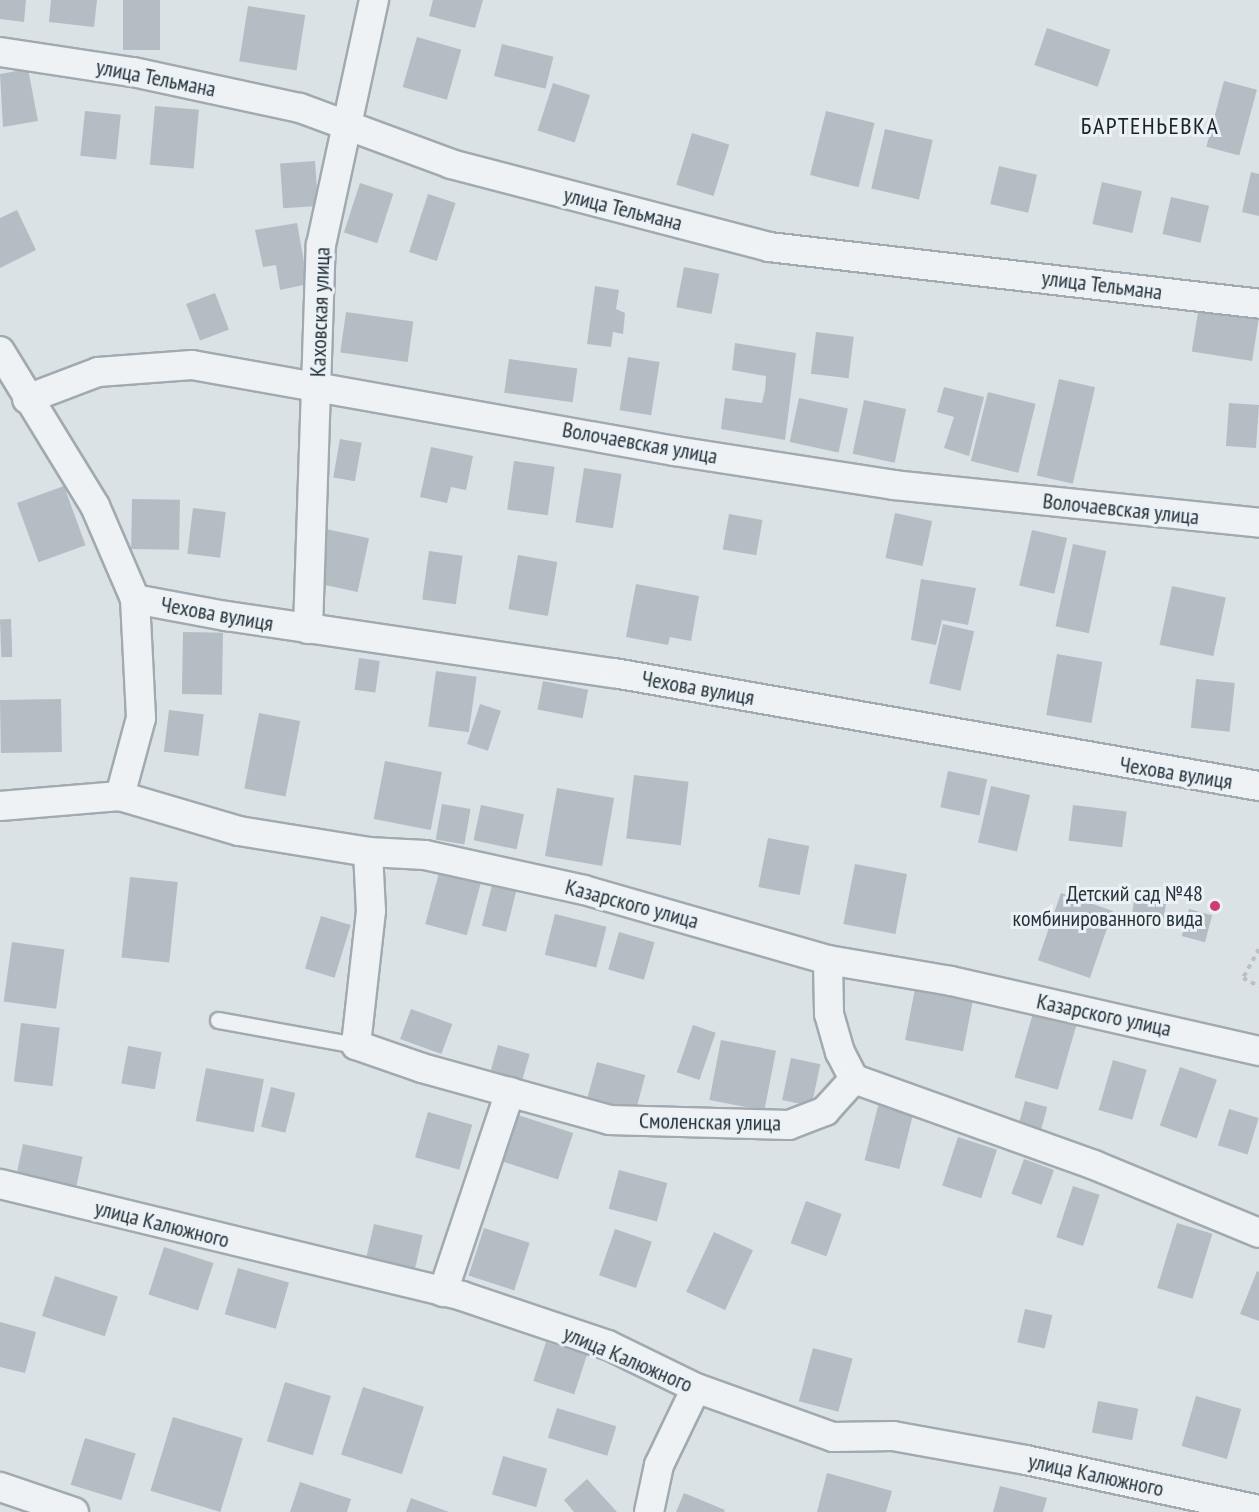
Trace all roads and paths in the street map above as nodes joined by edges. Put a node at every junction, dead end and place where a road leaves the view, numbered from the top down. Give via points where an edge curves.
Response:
1 (374, 0) edge
2 (0, 52) edge
3 (348, 123) junction
4 (1259, 304) edge
5 (0, 351) edge
6 (316, 385) junction
7 (27, 399) junction
8 (1258, 519) edge
9 (135, 599) junction
10 (308, 629) junction
11 (1259, 786) edge
12 (120, 796) junction
13 (0, 806) edge
14 (368, 852) junction
15 (1259, 949) edge
16 (828, 960) junction
17 (1259, 986) edge
18 (218, 1020) dead end
19 (356, 1045) junction
20 (1259, 1051) edge
21 (854, 1079) junction
22 (510, 1092) junction
23 (0, 1184) edge
24 (1259, 1233) edge
25 (453, 1294) junction
26 (696, 1388) junction
27 (0, 1487) edge
28 (1259, 1510) edge
29 (74, 1512) edge
30 (649, 1512) edge

1 - 3 street, Каховская улица
2 - 3 street, улица Тельмана via 133,72 300,108
3 - 4 street, улица Тельмана via 451,164 769,247
3 - 6 street, Каховская улица via 321,245
5 - 7 street
6 - 7 street, Волочаевская улица via 192,365 98,372
6 - 8 street, Волочаевская улица via 675,451 894,485
6 - 10 street, Каховская улица
7 - 9 street via 95,506
9 - 10 street, Чехова вулиця
9 - 12 street via 141,718
10 - 11 street, Чехова вулиця via 614,673
12 - 13 street, Казарского улица
12 - 14 street, Казарского улица via 239,831
14 - 16 street, Казарского улица via 425,855 584,890
14 - 19 street via 371,911
15 - 17 path via 1243,978
16 - 20 street, Казарского улица via 951,981
16 - 21 street via 829,1014 840,1052
18 - 19 lane
19 - 22 street, Смоленская улица
21 - 22 street, Смоленская улица via 825,1110 789,1125 609,1120
21 - 24 street via 1094,1165
22 - 25 street
23 - 25 street, улица Калюжного
25 - 26 street, улица Калюжного via 608,1345
26 - 28 street, улица Калюжного via 833,1437 893,1436
26 - 30 street via 659,1465
27 - 29 street

